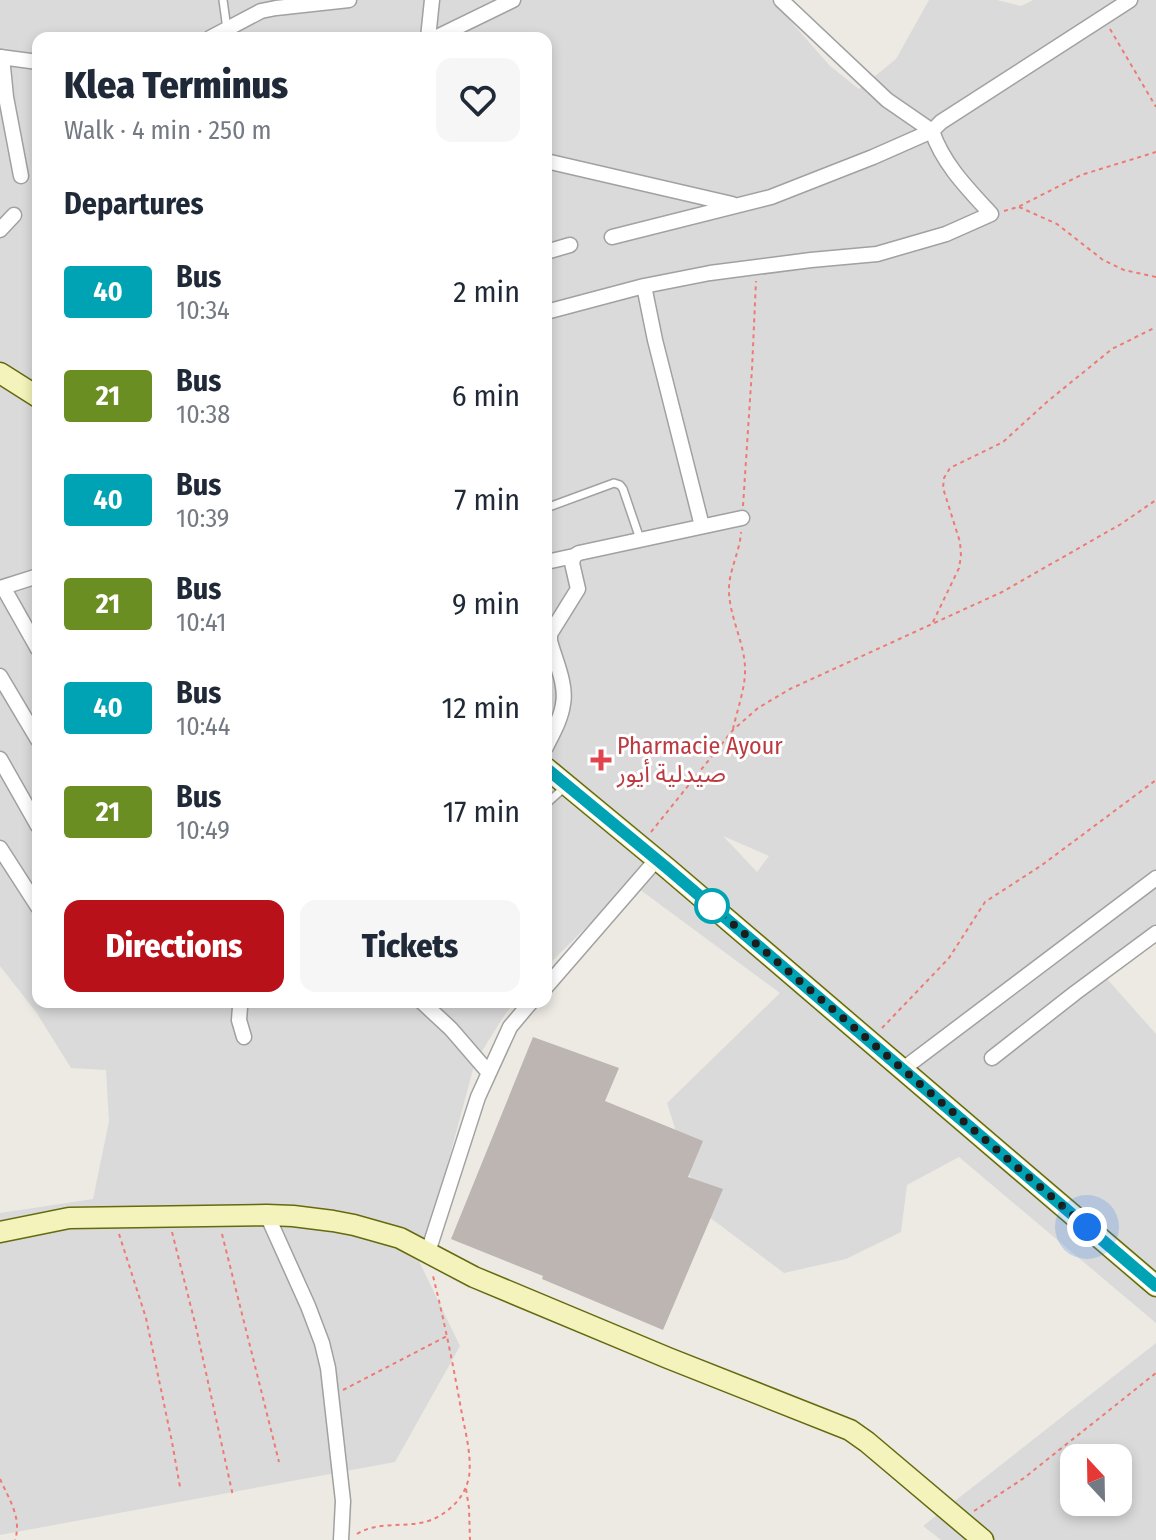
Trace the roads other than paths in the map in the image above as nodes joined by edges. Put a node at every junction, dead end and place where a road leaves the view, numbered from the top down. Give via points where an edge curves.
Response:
1 (223, 0) edge
2 (349, 0) edge
3 (432, 0) edge
4 (781, 0) edge
5 (1130, 0) edge
6 (505, 2) edge
7 (227, 29) junction
8 (221, 32) edge
9 (429, 32) edge
10 (447, 32) edge
11 (1, 57) edge
12 (32, 61) edge
13 (932, 131) junction
14 (552, 162) edge
15 (21, 176) dead end
16 (736, 205) junction
17 (14, 215) dead end
18 (0, 230) edge
19 (612, 237) dead end
20 (570, 245) dead end
21 (552, 250) edge
22 (644, 286) junction
23 (552, 310) edge
24 (0, 373) edge
25 (32, 393) edge
26 (552, 506) edge
27 (742, 518) road end
28 (702, 526) junction
29 (640, 539) junction
30 (574, 556) junction
31 (552, 561) edge
32 (32, 578) edge
33 (1, 588) edge
34 (552, 631) edge
35 (32, 639) edge
36 (552, 648) edge
37 (0, 676) edge
38 (32, 730) edge
39 (552, 734) edge
40 (0, 759) edge
41 (552, 773) edge
42 (567, 785) junction
43 (552, 799) edge
44 (32, 815) edge
45 (0, 848) edge
46 (657, 859) junction
47 (1156, 878) edge
48 (32, 898) edge
49 (1156, 933) edge
50 (552, 980) edge
51 (240, 1008) edge
52 (428, 1008) edge
53 (526, 1008) edge
54 (244, 1037) dead end
55 (992, 1058) dead end
56 (903, 1069) junction
57 (489, 1073) junction
58 (267, 1215) junction
59 (0, 1232) edge
60 (428, 1252) junction
61 (1156, 1286) edge
62 (346, 1539) edge
63 (983, 1540) edge

1 - 7 lane
2 - 7 street via 261,11
3 - 9 street
4 - 13 street via 887,100
5 - 13 street
6 - 10 street
7 - 8 street
11 - 12 street
11 - 15 street
13 - 16 street via 783,192
13 - 22 street via 946,161 991,214 877,254
14 - 16 street
16 - 19 street
17 - 18 street
20 - 21 street
22 - 23 street
22 - 28 street
24 - 25 street
26 - 29 lane via 620,485
27 - 28 street
28 - 29 street
29 - 30 street
30 - 31 street
30 - 34 street via 578,589
32 - 33 street
33 - 35 street
36 - 39 street via 564,703
37 - 38 street
40 - 44 street
41 - 42 street
42 - 43 lane
42 - 46 street
45 - 48 street
46 - 50 street
46 - 56 street
47 - 56 street
49 - 55 street
51 - 54 street
52 - 57 street
53 - 57 street via 510,1027
56 - 61 street
57 - 60 street
58 - 59 street via 69,1218
58 - 60 street via 354,1225
58 - 62 street via 322,1343
60 - 63 street via 488,1283 850,1430

